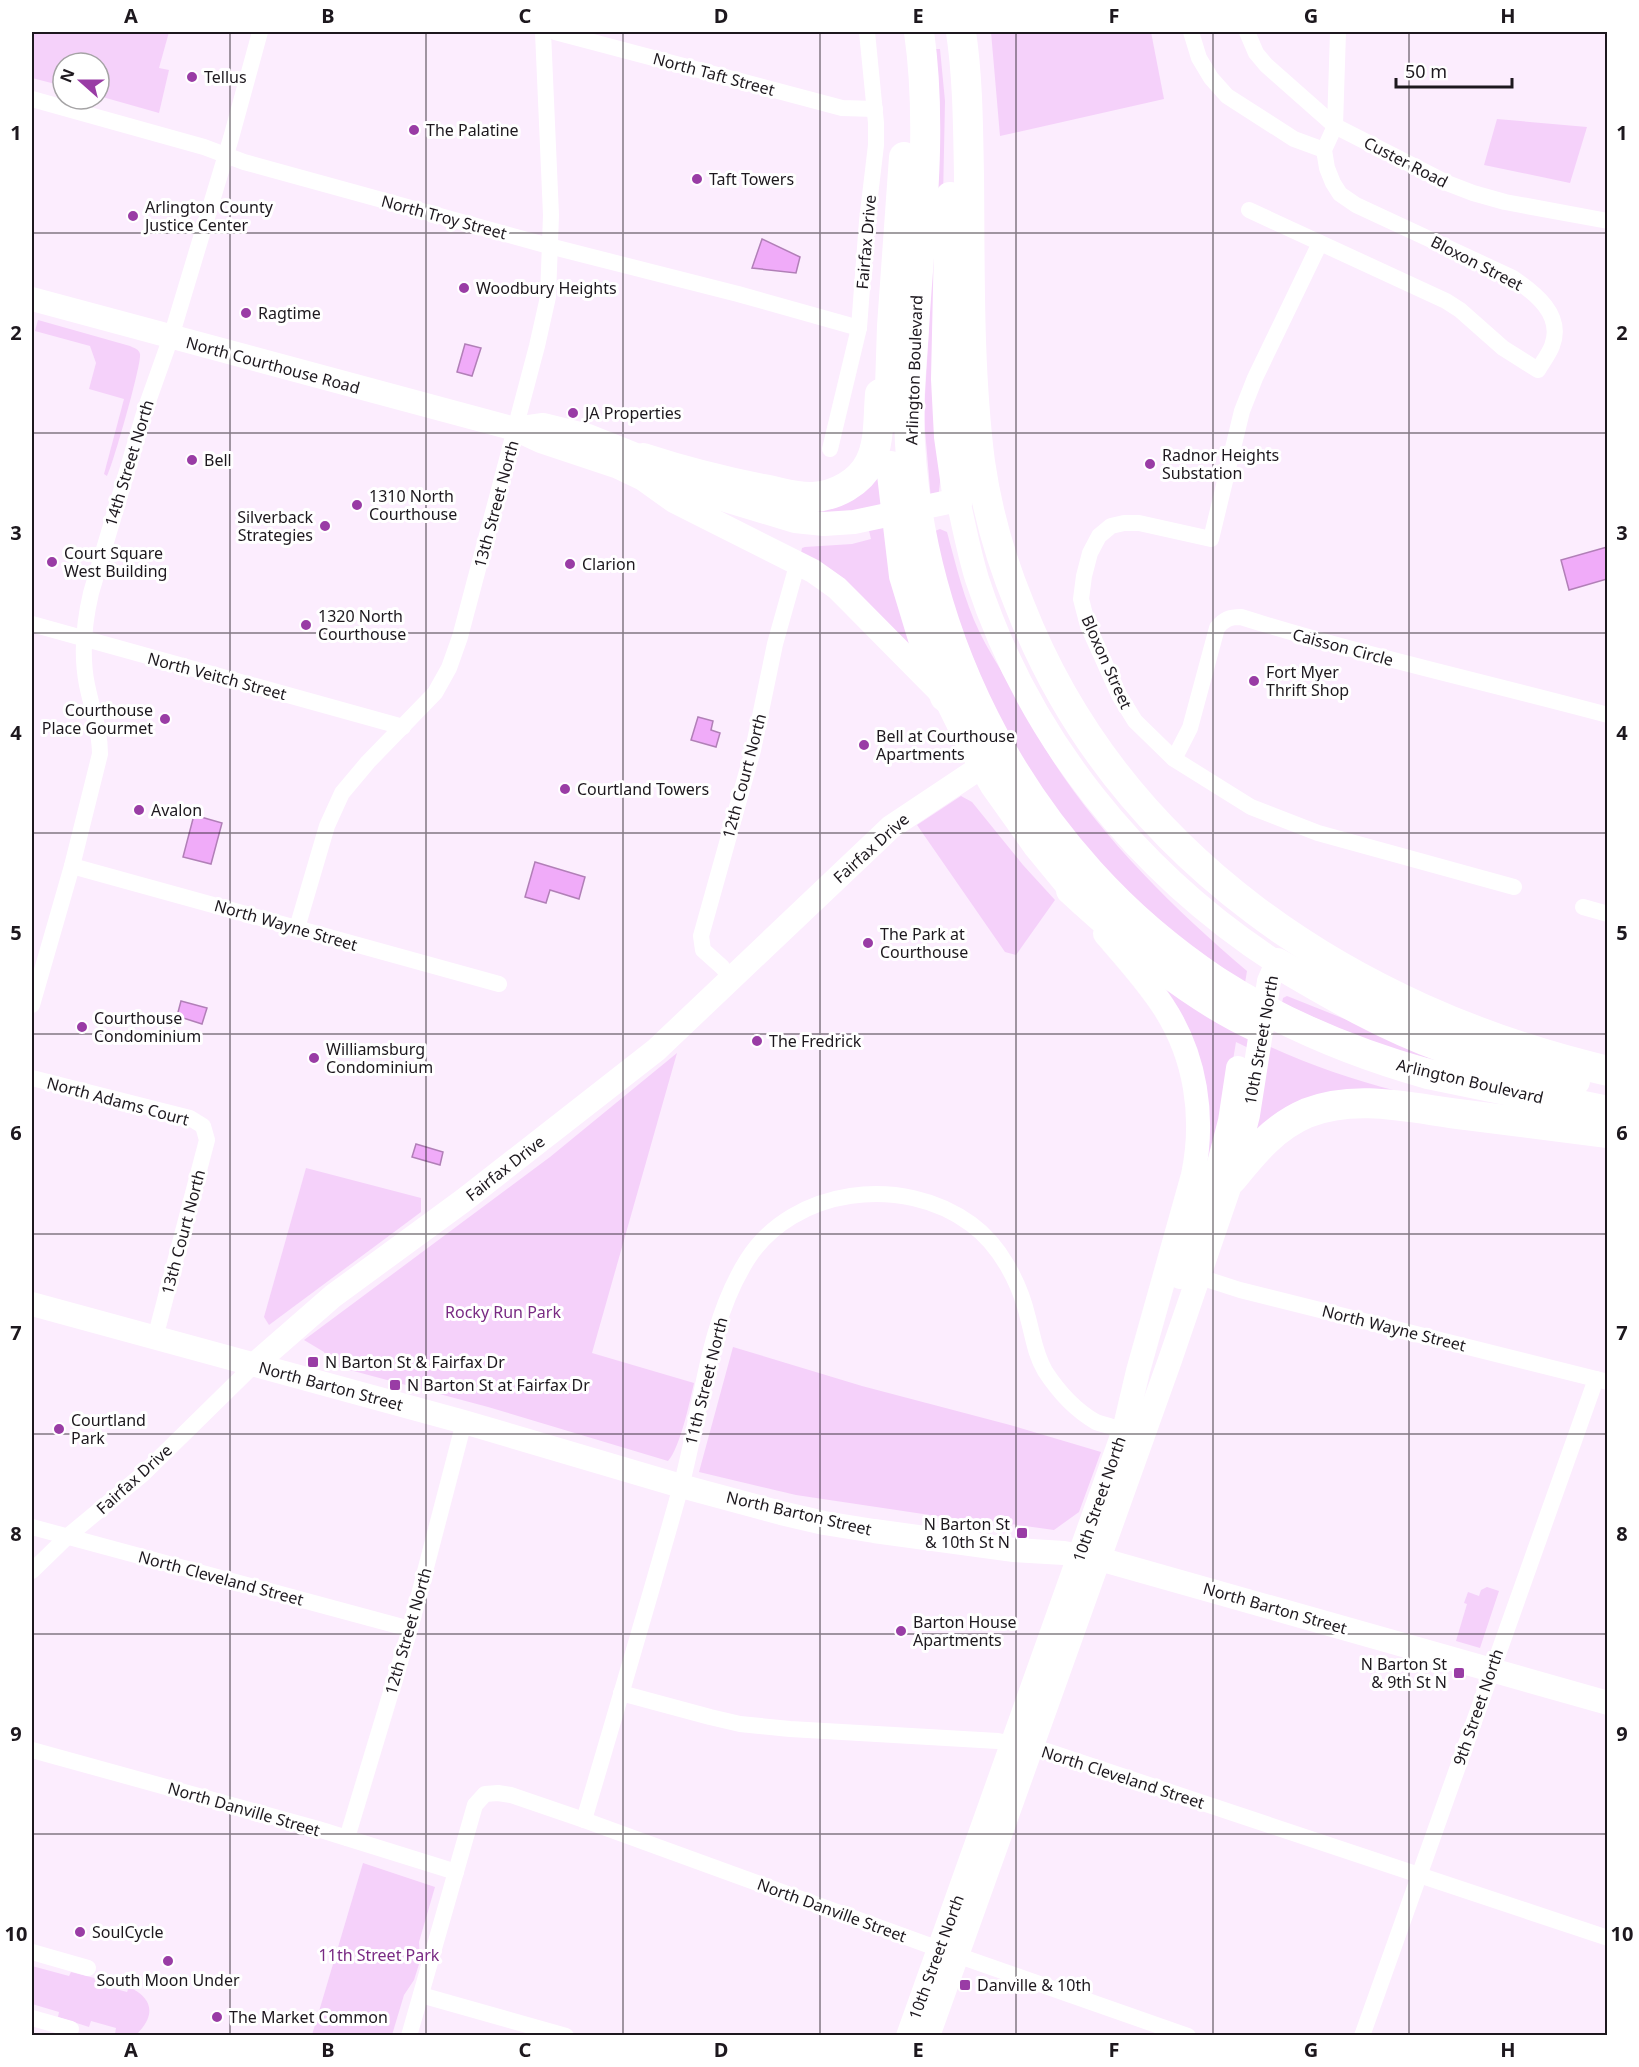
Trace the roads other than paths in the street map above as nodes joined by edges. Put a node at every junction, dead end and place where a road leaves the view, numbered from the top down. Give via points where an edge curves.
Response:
1 (260, 32) edge
2 (543, 32) edge
3 (555, 32) edge
4 (867, 32) edge
5 (913, 32) edge
6 (919, 32) edge
7 (959, 32) edge
8 (1191, 32) edge
9 (1247, 32) edge
10 (1338, 32) edge
11 (32, 99) edge
12 (875, 109) junction
13 (1335, 126) junction
14 (1324, 150) junction
15 (225, 156) junction
16 (1249, 210) dead end
17 (1608, 221) edge
18 (1320, 243) junction
19 (549, 246) junction
20 (32, 299) edge
21 (892, 326) junction
22 (859, 328) junction
23 (171, 337) junction
24 (515, 429) junction
25 (830, 449) dead end
26 (632, 464) junction
27 (952, 508) junction
28 (798, 562) junction
29 (32, 624) edge
30 (84, 640) junction
31 (945, 696) junction
32 (1608, 715) edge
33 (403, 727) junction
34 (1174, 759) junction
35 (981, 767) junction
36 (72, 866) junction
37 (1514, 887) dead end
38 (1071, 890) junction
39 (1583, 907) dead end
40 (1608, 914) edge
41 (297, 928) junction
42 (1267, 969) junction
43 (732, 979) junction
44 (499, 984) dead end
45 (32, 1005) edge
46 (1249, 1055) junction
47 (1608, 1071) edge
48 (1428, 1074) junction
49 (32, 1078) edge
50 (1608, 1087) edge
51 (1608, 1111) edge
52 (203, 1126) joint
53 (1608, 1133) edge
54 (1232, 1179) junction
55 (1190, 1274) junction
56 (32, 1304) edge
57 (155, 1338) junction
58 (254, 1365) junction
59 (1602, 1380) edge
60 (464, 1422) junction
61 (1129, 1435) junction
62 (681, 1486) junction
63 (32, 1527) edge
64 (68, 1536) junction
65 (1088, 1558) junction
66 (32, 1571) edge
67 (410, 1629) junction
68 (1491, 1670) junction
69 (621, 1693) junction
70 (1608, 1703) edge
71 (1021, 1745) junction
72 (32, 1750) edge
73 (584, 1820) junction
74 (347, 1838) junction
75 (456, 1872) junction
76 (1419, 1875) junction
77 (1608, 1938) edge
78 (32, 1952) edge
79 (948, 1952) junction
80 (88, 1968) dead end
81 (421, 1995) junction
82 (32, 2019) edge
83 (71, 2029) dead end
84 (409, 2036) edge
85 (566, 2036) edge
86 (908, 2036) edge
87 (928, 2036) edge
88 (1188, 2036) edge
89 (1362, 2036) edge

1 - 15 street, 14th Street North
2 - 19 street, 13th Street North via 552,214
3 - 12 street, North Taft Street via 842,108
4 - 12 street, Fairfax Drive
5 - 21 highway
6 - 48 highway, Arlington Boulevard via 925,117 910,385 913,472 932,584 960,668 986,724 1031,799 1067,846 1125,908 1170,947 1217,981 1300,1028
7 - 27 highway via 951,114 946,379
7 - 47 highway via 968,97 973,381 981,467 1011,585 1067,705 1114,774 1152,819 1213,878 1280,928 1354,973 1432,1012 1488,1035
8 - 14 street via 1199,58 1227,96 1294,139
9 - 13 street, Custer Road via 1266,65
10 - 13 street
11 - 15 street, North Troy Street
12 - 22 street, Fairfax Drive via 876,145
13 - 14 street
13 - 17 street, Custer Road via 1473,193
14 - 18 street, Bloxon Street via 1340,194 1356,205 1531,290 1543,301 1554,323 1552,346 1538,370 1503,348 1446,301
15 - 19 street, North Troy Street
15 - 23 street, 14th Street North
16 - 18 street, Bloxon Street
18 - 34 street, Bloxon Street via 1242,411 1211,539 1124,523 1111,526 1099,536 1090,553 1081,599 1088,627 1135,722
19 - 22 street, North Troy Street
19 - 24 street, 13th Street North via 545,312
20 - 23 main road, North Courthouse Road
21 - 26 highway via 880,386 873,455 862,474 846,487 822,496 796,496
21 - 31 highway via 890,441 904,576
22 - 25 street, Fairfax Drive
23 - 24 main road, North Courthouse Road
23 - 30 street, 14th Street North via 145,410 91,593
24 - 26 main road, North Courthouse Road via 543,425 588,436
24 - 33 street, 13th Street North via 455,652 435,693
26 - 27 main road, North Courthouse Road via 712,496 795,521 868,526
26 - 28 main road via 674,501
27 - 42 main road via 1011,665 1077,775 1128,838 1169,880
28 - 31 main road via 837,588
28 - 43 street, 12th Court North via 775,644 753,750 701,936 703,950
29 - 30 street, North Veitch Street
30 - 33 street, North Veitch Street
30 - 36 street, 14th Street North via 87,685 100,738
31 - 35 main road
32 - 34 street, Caisson Circle via 1230,617 1217,628 1190,728
33 - 41 street, 13th Street North via 342,793 327,826
34 - 37 street, Bloxon Street via 1251,807 1318,833
35 - 38 main road via 1020,827
35 - 43 main road, Fairfax Drive via 891,827
36 - 41 street, North Wayne Street
36 - 45 street, 14th Street North
38 - 48 highway via 1186,986 1254,1026 1357,1070
38 - 61 main road via 1164,1007 1186,1053 1197,1099 1193,1175 1138,1371
39 - 40 street
41 - 44 street, North Wayne Street
42 - 46 main road, 10th Street North
42 - 50 highway via 1429,1042 1505,1066
43 - 58 main road, Fairfax Drive via 656,1050 333,1296
46 - 54 main road, 10th Street North via 1248,1115
46 - 55 main road, 10th Street North
48 - 51 highway, Arlington Boulevard
49 - 52 street, North Adams Court via 190,1118
52 - 57 street, 13th Court North via 207,1140
53 - 54 highway via 1383,1104 1342,1105 1305,1114 1281,1128 1260,1145
54 - 55 main road, 10th Street North
55 - 59 street, North Wayne Street via 1240,1290
55 - 61 main road, 10th Street North
56 - 57 main road, North Barton Street
57 - 58 main road, North Barton Street
58 - 60 main road, North Barton Street
58 - 64 street, Fairfax Drive via 143,1474
59 - 68 street, 9th Street North
60 - 62 main road, North Barton Street
60 - 67 street, 12th Street North
61 - 62 street, 11th Street North via 1096,1422 1065,1398 1036,1351 1019,1287 995,1247 971,1223 941,1206 897,1195 861,1194 828,1200 791,1218 769,1234 747,1260 715,1334
61 - 65 main road, 10th Street North
62 - 65 main road, North Barton Street via 824,1522
62 - 69 street, 11th Street North
63 - 64 street, North Cleveland Street
64 - 66 street, Fairfax Drive
64 - 67 street, North Cleveland Street
65 - 68 main road, North Barton Street
65 - 71 main road, 10th Street North
67 - 74 street, 12th Street North
68 - 70 main road, North Barton Street
68 - 76 street, 9th Street North
69 - 71 street, North Cleveland Street via 740,1724
69 - 73 street, 11th Street North
71 - 76 street, North Cleveland Street via 1047,1750
71 - 79 main road, 10th Street North
72 - 74 street, North Danville Street
73 - 75 street, North Danville Street via 511,1795 485,1794 475,1804
73 - 79 street, North Danville Street
74 - 75 street, North Danville Street
75 - 81 street
76 - 77 street, North Cleveland Street
76 - 89 street, 9th Street North
78 - 80 street
79 - 86 main road, 10th Street North
79 - 87 main road, 10th Street North
79 - 88 street, North Danville Street
81 - 84 street
81 - 85 street
82 - 83 street

